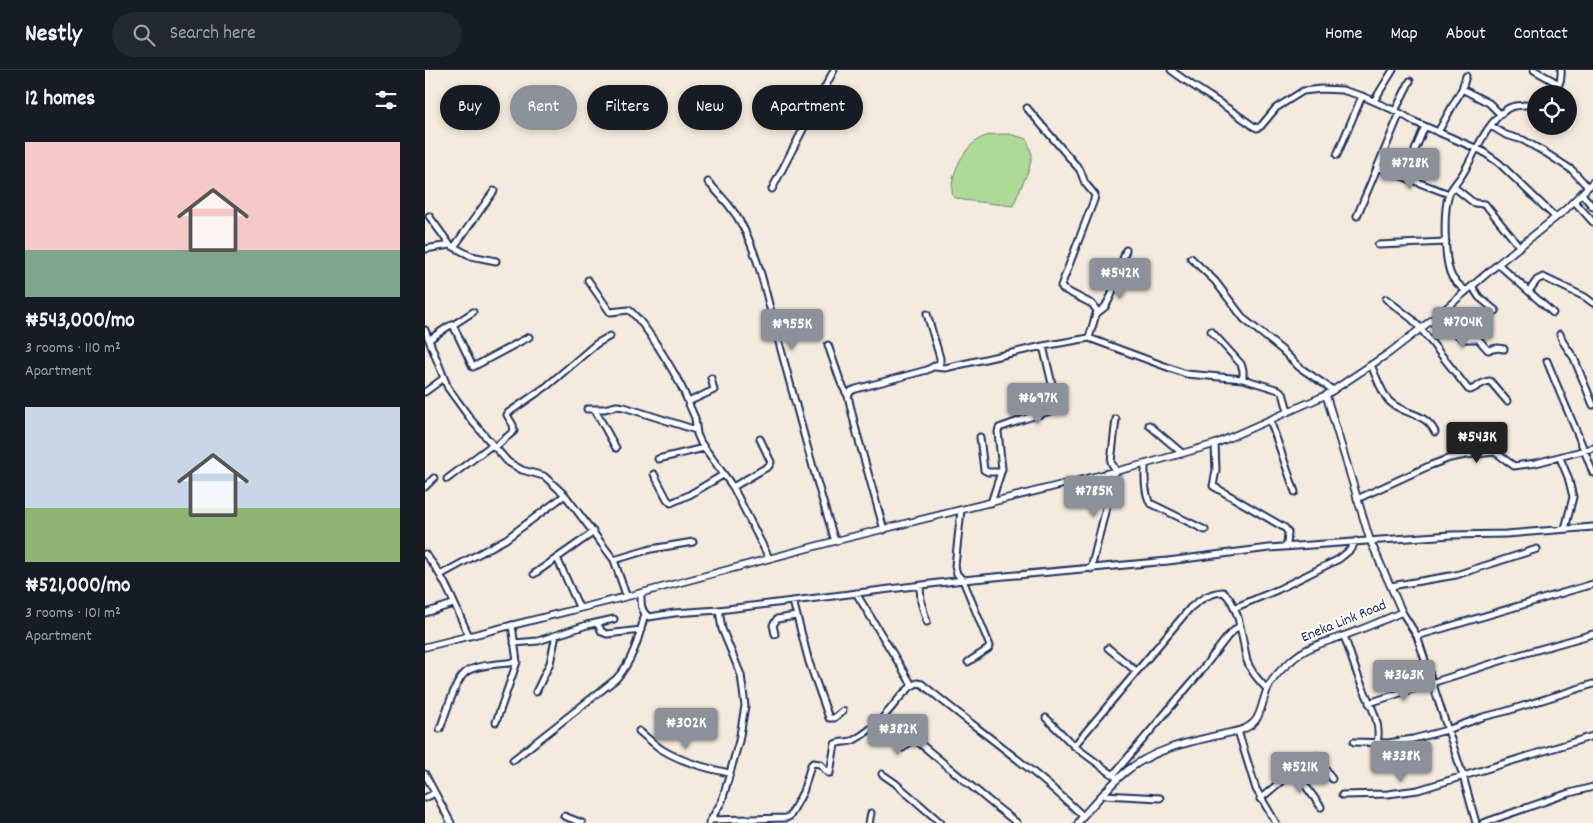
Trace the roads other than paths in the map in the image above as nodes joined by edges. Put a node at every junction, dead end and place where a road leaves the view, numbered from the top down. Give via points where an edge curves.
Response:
1 (834, 70) edge
2 (1171, 70) edge
3 (1393, 70) edge
4 (1534, 70) edge
5 (1561, 70) edge
6 (1466, 76) dead end
7 (1410, 81) dead end
8 (1559, 84) joint
9 (1462, 89) junction
10 (1362, 96) junction
11 (1374, 101) junction
12 (1527, 105) edge
13 (1027, 108) dead end
14 (1397, 112) junction
15 (1500, 114) junction
16 (1425, 126) junction
17 (1491, 126) junction
18 (1437, 132) junction
19 (1476, 149) junction
20 (1415, 150) dead end
21 (1337, 155) dead end
22 (1377, 167) junction
23 (708, 182) dead end
24 (1593, 182) edge
25 (1454, 187) junction
26 (1588, 187) junction
27 (772, 189) dead end
28 (494, 190) dead end
29 (1449, 194) junction
30 (1582, 194) junction
31 (1574, 201) junction
32 (1593, 207) edge
33 (429, 216) dead end
34 (1357, 216) dead end
35 (1555, 217) junction
36 (1593, 222) edge
37 (1446, 242) junction
38 (1378, 244) dead end
39 (452, 246) junction
40 (1519, 246) junction
41 (425, 249) edge
42 (1126, 250) dead end
43 (1191, 258) dead end
44 (496, 261) dead end
45 (1498, 264) junction
46 (588, 280) dead end
47 (1472, 286) junction
48 (1466, 291) junction
49 (1529, 291) junction
50 (1386, 299) dead end
51 (1593, 303) edge
52 (1496, 311) dead end
53 (473, 312) dead end
54 (1098, 312) junction
55 (1553, 313) dead end
56 (927, 314) dead end
57 (1437, 316) junction
58 (453, 326) junction
59 (1421, 329) junction
60 (1211, 331) dead end
61 (1560, 334) dead end
62 (427, 335) edge
63 (610, 336) dead end
64 (529, 337) dead end
65 (1089, 338) junction
66 (829, 345) dead end
67 (1043, 346) junction
68 (1505, 349) dead end
69 (1547, 361) dead end
70 (1371, 365) junction
71 (935, 367) junction
72 (444, 378) junction
73 (711, 378) dead end
74 (1243, 379) junction
75 (1333, 390) junction
76 (425, 392) edge
77 (1326, 395) junction
78 (848, 396) junction
79 (1507, 401) dead end
80 (687, 402) junction
81 (1593, 405) edge
82 (587, 408) dead end
83 (595, 410) junction
84 (1288, 411) junction
85 (1116, 419) dead end
86 (1270, 420) junction
87 (1149, 425) dead end
88 (696, 430) junction
89 (1435, 432) dead end
90 (980, 438) dead end
91 (760, 439) dead end
92 (1215, 444) junction
93 (493, 446) junction
94 (616, 448) dead end
95 (704, 448) junction
96 (1593, 448) edge
97 (1584, 450) junction
98 (1181, 453) junction
99 (1560, 458) junction
100 (658, 459) dead end
101 (1145, 464) junction
102 (1116, 471) junction
103 (1001, 472) junction
104 (1593, 473) edge
105 (654, 474) dead end
106 (723, 475) junction
107 (434, 478) dead end
108 (447, 479) dead end
109 (425, 487) edge
110 (733, 487) junction
111 (1295, 492) dead end
112 (565, 494) junction
113 (1357, 499) junction
114 (991, 503) junction
115 (961, 510) junction
116 (1593, 527) edge
117 (1565, 529) junction
118 (884, 530) junction
119 (1205, 530) dead end
120 (594, 532) junction
121 (1370, 540) junction
122 (835, 541) junction
123 (1356, 541) junction
124 (693, 542) dead end
125 (1287, 546) junction
126 (1537, 549) dead end
127 (425, 554) edge
128 (557, 558) junction
129 (769, 558) junction
130 (614, 560) junction
131 (1091, 569) junction
132 (534, 574) dead end
133 (440, 575) junction
134 (963, 580) junction
135 (1593, 584) edge
136 (920, 586) junction
137 (1391, 586) junction
138 (641, 593) junction
139 (856, 593) junction
140 (626, 595) junction
141 (793, 601) junction
142 (453, 604) junction
143 (579, 607) junction
144 (1234, 608) junction
145 (719, 610) junction
146 (1402, 612) junction
147 (425, 613) edge
148 (645, 614) junction
149 (796, 616) junction
150 (614, 619) dead end
151 (927, 622) dead end
152 (597, 623) junction
153 (512, 625) junction
154 (1239, 626) junction
155 (641, 630) junction
156 (775, 634) dead end
157 (1593, 634) edge
158 (556, 635) junction
159 (469, 636) junction
160 (1344, 636) junction
161 (1417, 636) junction
162 (514, 643) junction
163 (425, 647) edge
164 (1108, 648) dead end
165 (517, 662) junction
166 (968, 662) dead end
167 (1136, 671) junction
168 (1431, 682) junction
169 (1593, 684) edge
170 (912, 685) junction
171 (1267, 689) junction
172 (536, 692) dead end
173 (1369, 703) junction
174 (843, 711) dead end
175 (1046, 718) dead end
176 (496, 722) dead end
177 (440, 729) dead end
178 (1447, 730) junction
179 (1239, 731) junction
180 (639, 732) dead end
181 (1593, 736) edge
182 (885, 739) dead end
183 (1354, 742) dead end
184 (1377, 742) junction
185 (1074, 746) junction
186 (513, 760) dead end
187 (1294, 770) junction
188 (425, 774) edge
189 (729, 774) junction
190 (882, 774) dead end
191 (1463, 776) junction
192 (1116, 777) junction
193 (1332, 779) dead end
194 (1593, 787) edge
195 (435, 793) junction
196 (1104, 795) junction
197 (1342, 795) dead end
198 (425, 798) edge
199 (1159, 798) dead end
200 (1261, 799) junction
201 (1321, 806) dead end
202 (871, 813) dead end
203 (564, 816) dead end
204 (1083, 816) junction
205 (710, 821) edge
206 (451, 823) edge
207 (582, 823) edge
208 (869, 823) edge
209 (941, 823) edge
210 (1017, 823) edge
211 (1078, 823) edge
212 (1277, 823) edge
213 (1476, 823) edge
214 (1483, 823) edge

1 - 27 street
2 - 10 street via 1257,128 1277,108 1303,91 1342,90
3 - 11 street
4 - 8 street
5 - 8 street
6 - 9 street
7 - 14 street
9 - 15 street via 1489,103
9 - 18 street
10 - 11 street
10 - 21 street
11 - 14 street
12 - 15 street via 1512,106
13 - 54 street via 1080,170 1095,195 1061,286 1092,304
14 - 16 street
14 - 22 street
15 - 17 street
16 - 18 street
16 - 20 street
17 - 19 street
17 - 26 street via 1545,153 1572,170
18 - 19 street
19 - 25 street
19 - 35 street via 1499,163
22 - 29 street
22 - 34 street
23 - 122 street via 743,226 759,269
24 - 26 street
25 - 29 street
25 - 40 street via 1474,203 1485,204
26 - 30 street
28 - 39 street
29 - 37 street
30 - 31 street
30 - 32 street
31 - 35 street
31 - 36 street
33 - 39 street
35 - 40 street
37 - 38 street
37 - 48 street via 1451,276
39 - 41 street
39 - 44 street via 471,256
40 - 45 street
42 - 54 street via 1107,304
43 - 75 street via 1215,281 1244,319 1299,367
45 - 47 street
45 - 49 street
46 - 80 street via 610,312 629,310 651,335
47 - 48 street
47 - 52 street via 1479,297
48 - 57 street
49 - 51 street via 1537,280 1543,278
49 - 55 street
50 - 59 street
53 - 58 street
54 - 65 street
56 - 71 street via 941,358
57 - 59 street
57 - 68 street via 1464,339 1478,340 1488,350
58 - 62 street
58 - 64 street via 473,367
59 - 70 street
59 - 79 street via 1468,389 1490,381
60 - 74 street via 1241,364
61 - 81 street via 1575,358
62 - 72 street
63 - 93 street via 508,413 514,431
65 - 67 street
65 - 74 street via 1186,374
66 - 78 street
67 - 71 street via 945,368
67 - 103 street via 1057,410 999,428
69 - 97 street
70 - 75 street
70 - 89 street via 1391,403 1426,419
71 - 78 street via 856,389
72 - 76 street
72 - 93 street via 448,388
73 - 80 street via 714,390
74 - 84 street via 1281,391
75 - 77 street
77 - 84 street
77 - 113 street, Eneka Link Road
78 - 118 street
80 - 88 street via 695,418
82 - 83 street
83 - 88 street via 624,407
83 - 94 street
84 - 86 street
85 - 102 street via 1111,462
86 - 92 street
86 - 111 street
87 - 98 street
88 - 95 street
90 - 103 street via 984,470
91 - 110 street via 771,462 769,466
92 - 98 street
92 - 125 street via 1213,486 1285,528 1289,532
93 - 108 street
93 - 112 street via 514,467 544,476
95 - 100 street
95 - 106 street
96 - 97 street
97 - 99 street
97 - 104 street
98 - 101 street
99 - 113 street via 1514,466 1495,452 1458,456
99 - 117 street via 1573,497
101 - 102 street
101 - 119 street via 1150,502
102 - 114 street
102 - 131 street
103 - 114 street
105 - 106 street via 671,502
106 - 110 street
107 - 109 street
110 - 129 street
112 - 120 street
112 - 133 street via 506,538
113 - 121 street, Eneka Link Road
114 - 115 street
115 - 118 street
115 - 134 street via 955,566
116 - 117 street
117 - 121 street
118 - 122 street
120 - 128 street
120 - 130 street
121 - 123 street
121 - 137 street, Eneka Link Road
122 - 129 street
123 - 125 street
123 - 144 street via 1339,559
124 - 130 street via 651,549
125 - 131 street
126 - 137 street via 1456,575
127 - 133 street
128 - 132 street
128 - 143 street
129 - 138 street
130 - 140 street
131 - 134 street
133 - 142 street
134 - 136 street
134 - 166 street via 990,646
135 - 161 street
136 - 139 street
136 - 151 street
137 - 146 street, Eneka Link Road
138 - 140 street
138 - 148 street via 641,607
139 - 141 street
139 - 170 street
140 - 143 street
141 - 145 street
141 - 149 street
142 - 147 street
142 - 159 street
143 - 153 street
144 - 154 street
144 - 167 street via 1223,592 1200,599
145 - 148 street via 649,617
145 - 189 street via 741,675 745,706
146 - 160 street, Eneka Link Road
146 - 161 street
148 - 155 street
149 - 156 street via 777,619 773,625
149 - 174 street via 829,718
150 - 152 street
152 - 155 street via 607,634
152 - 158 street
153 - 159 street
153 - 162 street
154 - 171 street via 1251,669
154 - 192 street
155 - 186 street via 626,669 617,679
157 - 168 street
158 - 162 street via 538,641
158 - 172 street via 550,663
159 - 163 street
160 - 171 street, Eneka Link Road via 1312,646 1293,658 1275,675
160 - 173 street
161 - 168 street
162 - 165 street
164 - 167 street
165 - 176 street
165 - 177 street via 465,672 459,679
167 - 185 street
168 - 173 street
168 - 178 street
169 - 178 street
170 - 204 street via 922,684 1055,789
170 - 205 street via 880,721 854,740 835,744 830,773 818,764 811,765 803,792 790,816
171 - 179 street, Eneka Link Road via 1254,724
173 - 184 street via 1379,733
175 - 185 street
178 - 184 street via 1397,742
178 - 191 street
179 - 192 street, Eneka Link Road via 1182,744 1153,755
179 - 200 street
180 - 189 street via 679,758
181 - 191 street
182 - 210 street via 903,748 912,740 917,741
183 - 184 street
185 - 192 street
187 - 193 street via 1311,756 1318,756
187 - 200 street
187 - 201 street
188 - 195 street
189 - 205 street via 722,801
190 - 209 street
191 - 197 street via 1403,793
191 - 213 street
192 - 196 street, Eneka Link Road
194 - 214 street
195 - 198 street
195 - 206 street
196 - 199 street
196 - 204 street, Eneka Link Road
200 - 212 street
202 - 208 street
203 - 207 street
204 - 211 street, Eneka Link Road

